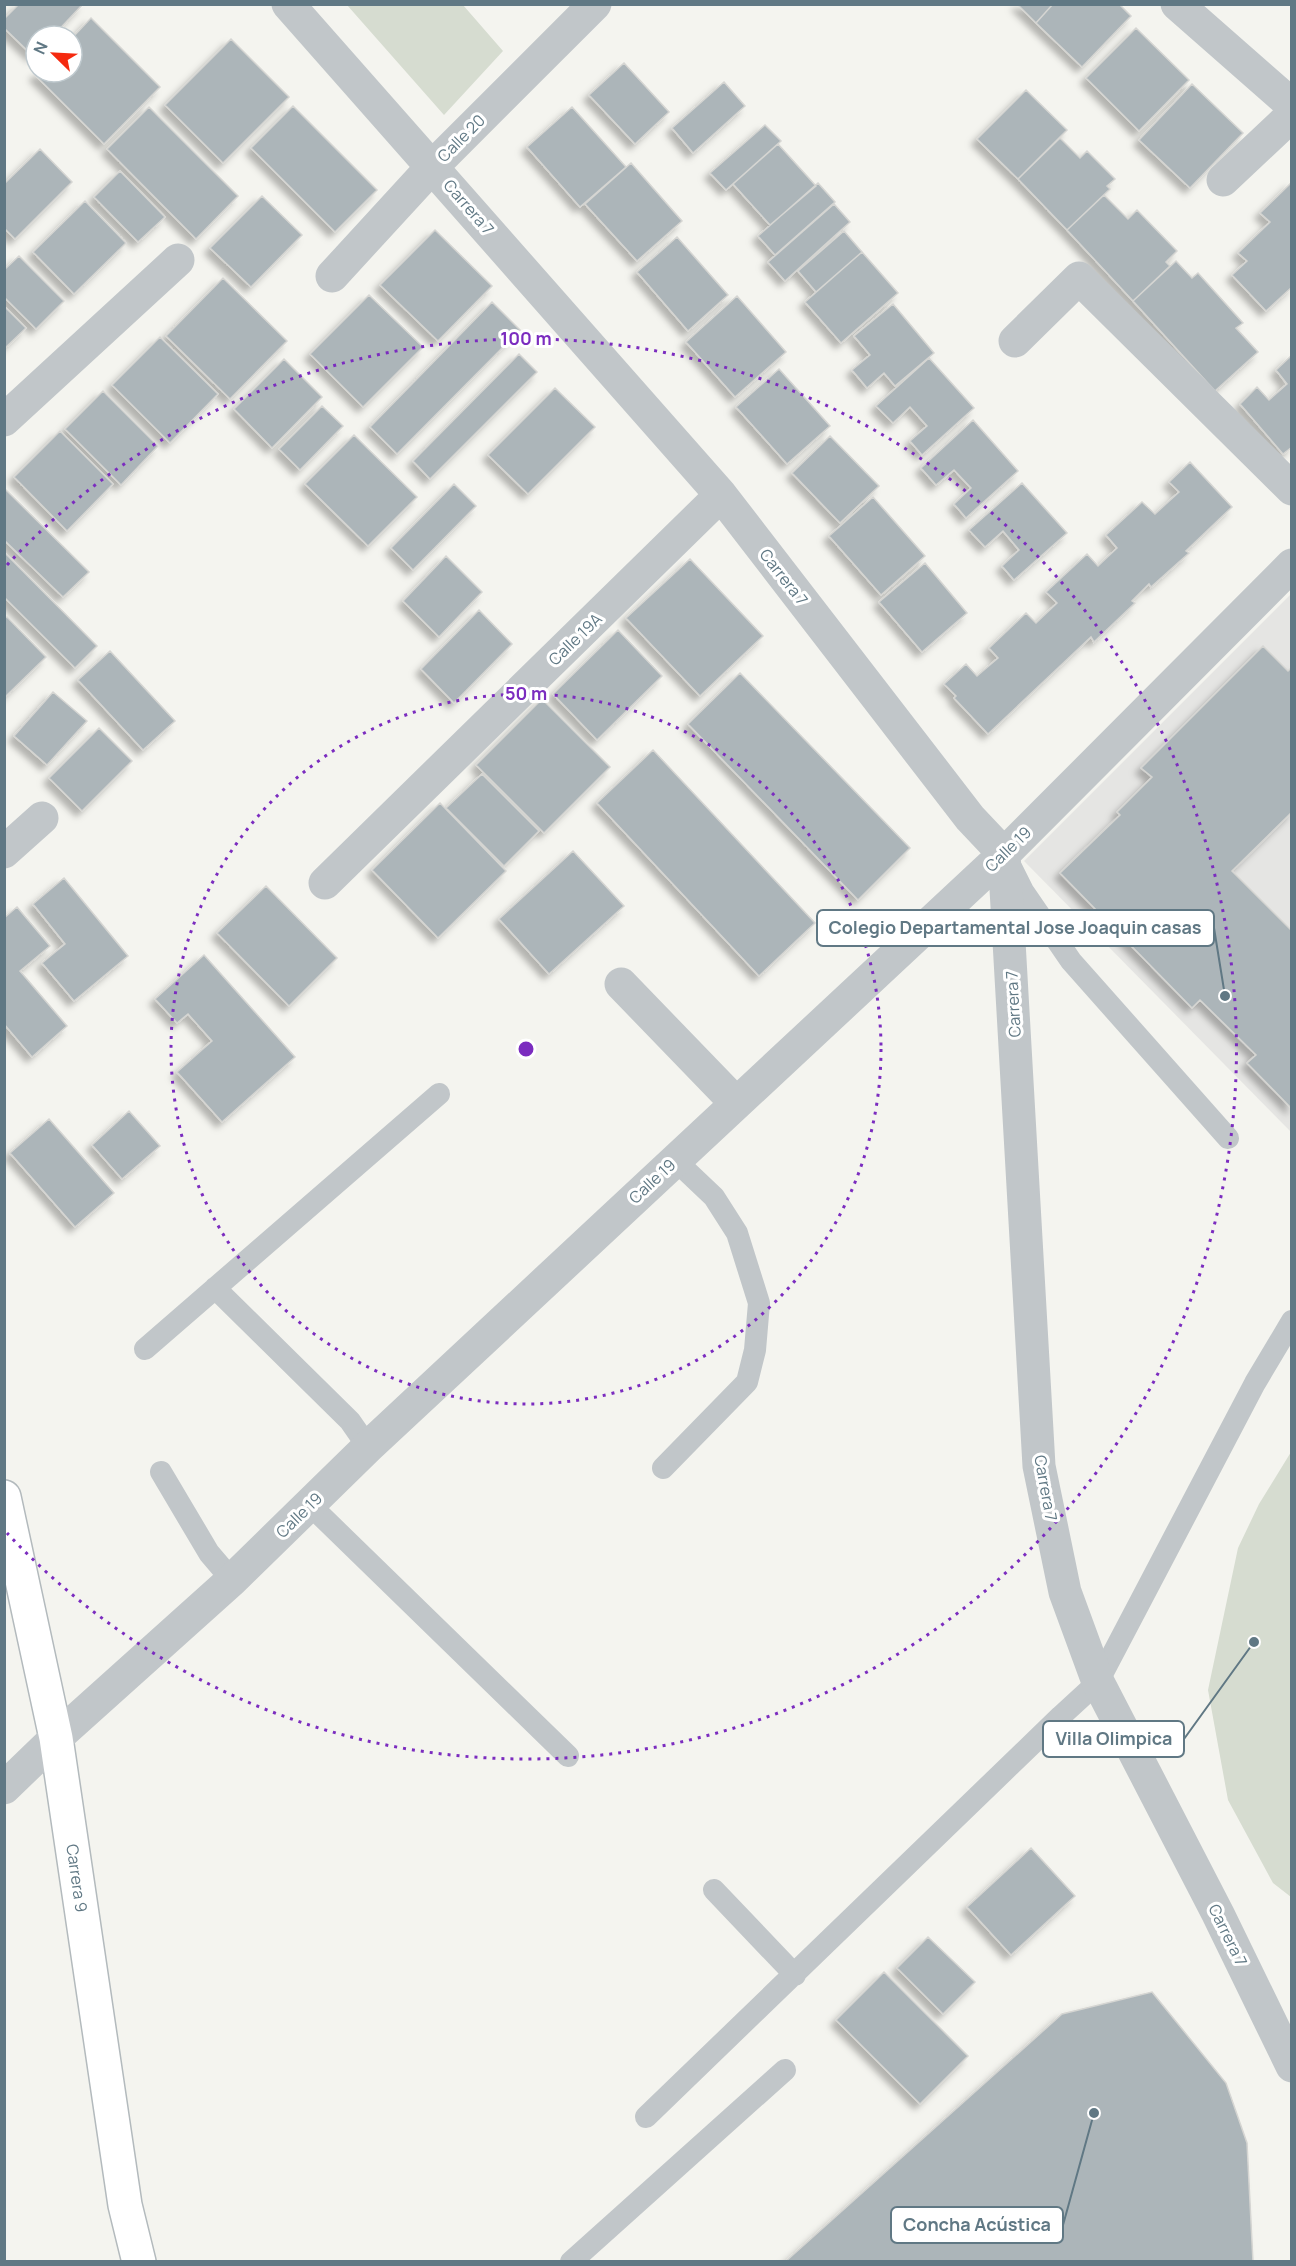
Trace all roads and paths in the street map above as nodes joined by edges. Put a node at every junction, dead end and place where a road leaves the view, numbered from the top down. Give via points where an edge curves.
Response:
1 (288, 4) edge
2 (595, 4) edge
3 (1177, 4) edge
4 (1292, 105) edge
5 (1292, 115) edge
6 (433, 166) junction
7 (1223, 180) dead end
8 (178, 260) dead end
9 (332, 276) dead end
10 (1014, 340) dead end
11 (4, 420) edge
12 (1292, 489) edge
13 (722, 495) junction
14 (1292, 565) edge
15 (42, 818) dead end
16 (4, 852) edge
17 (1004, 854) junction
18 (325, 883) dead end
19 (621, 984) dead end
20 (439, 1094) dead end
21 (736, 1103) junction
22 (1228, 1138) dead end
23 (675, 1160) junction
24 (215, 1288) junction
25 (1292, 1321) edge
26 (145, 1349) dead end
27 (368, 1447) junction
28 (663, 1468) dead end
29 (161, 1472) dead end
30 (4, 1497) edge
31 (310, 1504) junction
32 (232, 1580) junction
33 (1098, 1682) junction
34 (56, 1738) junction
35 (568, 1756) dead end
36 (4, 1788) edge
37 (714, 1890) dead end
38 (795, 1975) junction
39 (1292, 2066) edge
40 (785, 2070) dead end
41 (646, 2117) dead end
42 (140, 2262) edge
43 (571, 2262) edge

1 - 6 street, Carrera 7
2 - 6 street, Calle 20
3 - 4 street
5 - 7 street
6 - 9 street, Calle 20
6 - 13 street, Carrera 7
8 - 11 street
10 - 12 street via 1079,278
13 - 17 street, Carrera 7 via 970,818
13 - 18 street, Calle 19A
14 - 17 street, Calle 19
15 - 16 street
17 - 21 street, Calle 19
17 - 22 lane via 1023,891 1071,961
17 - 33 street, Carrera 7 via 1039,1466 1065,1592
19 - 21 street
20 - 24 lane
21 - 23 street, Calle 19
23 - 27 street, Calle 19
23 - 28 lane via 714,1197 737,1233 759,1303 755,1350 747,1382
24 - 26 lane
24 - 27 lane via 350,1421
25 - 33 lane via 1255,1383
27 - 31 street, Calle 19
29 - 32 lane via 209,1553
30 - 34 main road, Carrera 9
31 - 32 street, Calle 19
31 - 35 lane
32 - 34 street, Calle 19
33 - 38 lane
33 - 39 street, Carrera 7
34 - 36 street, Calle 19
34 - 42 main road, Carrera 9 via 125,2205
37 - 38 lane
38 - 41 lane
40 - 43 lane

